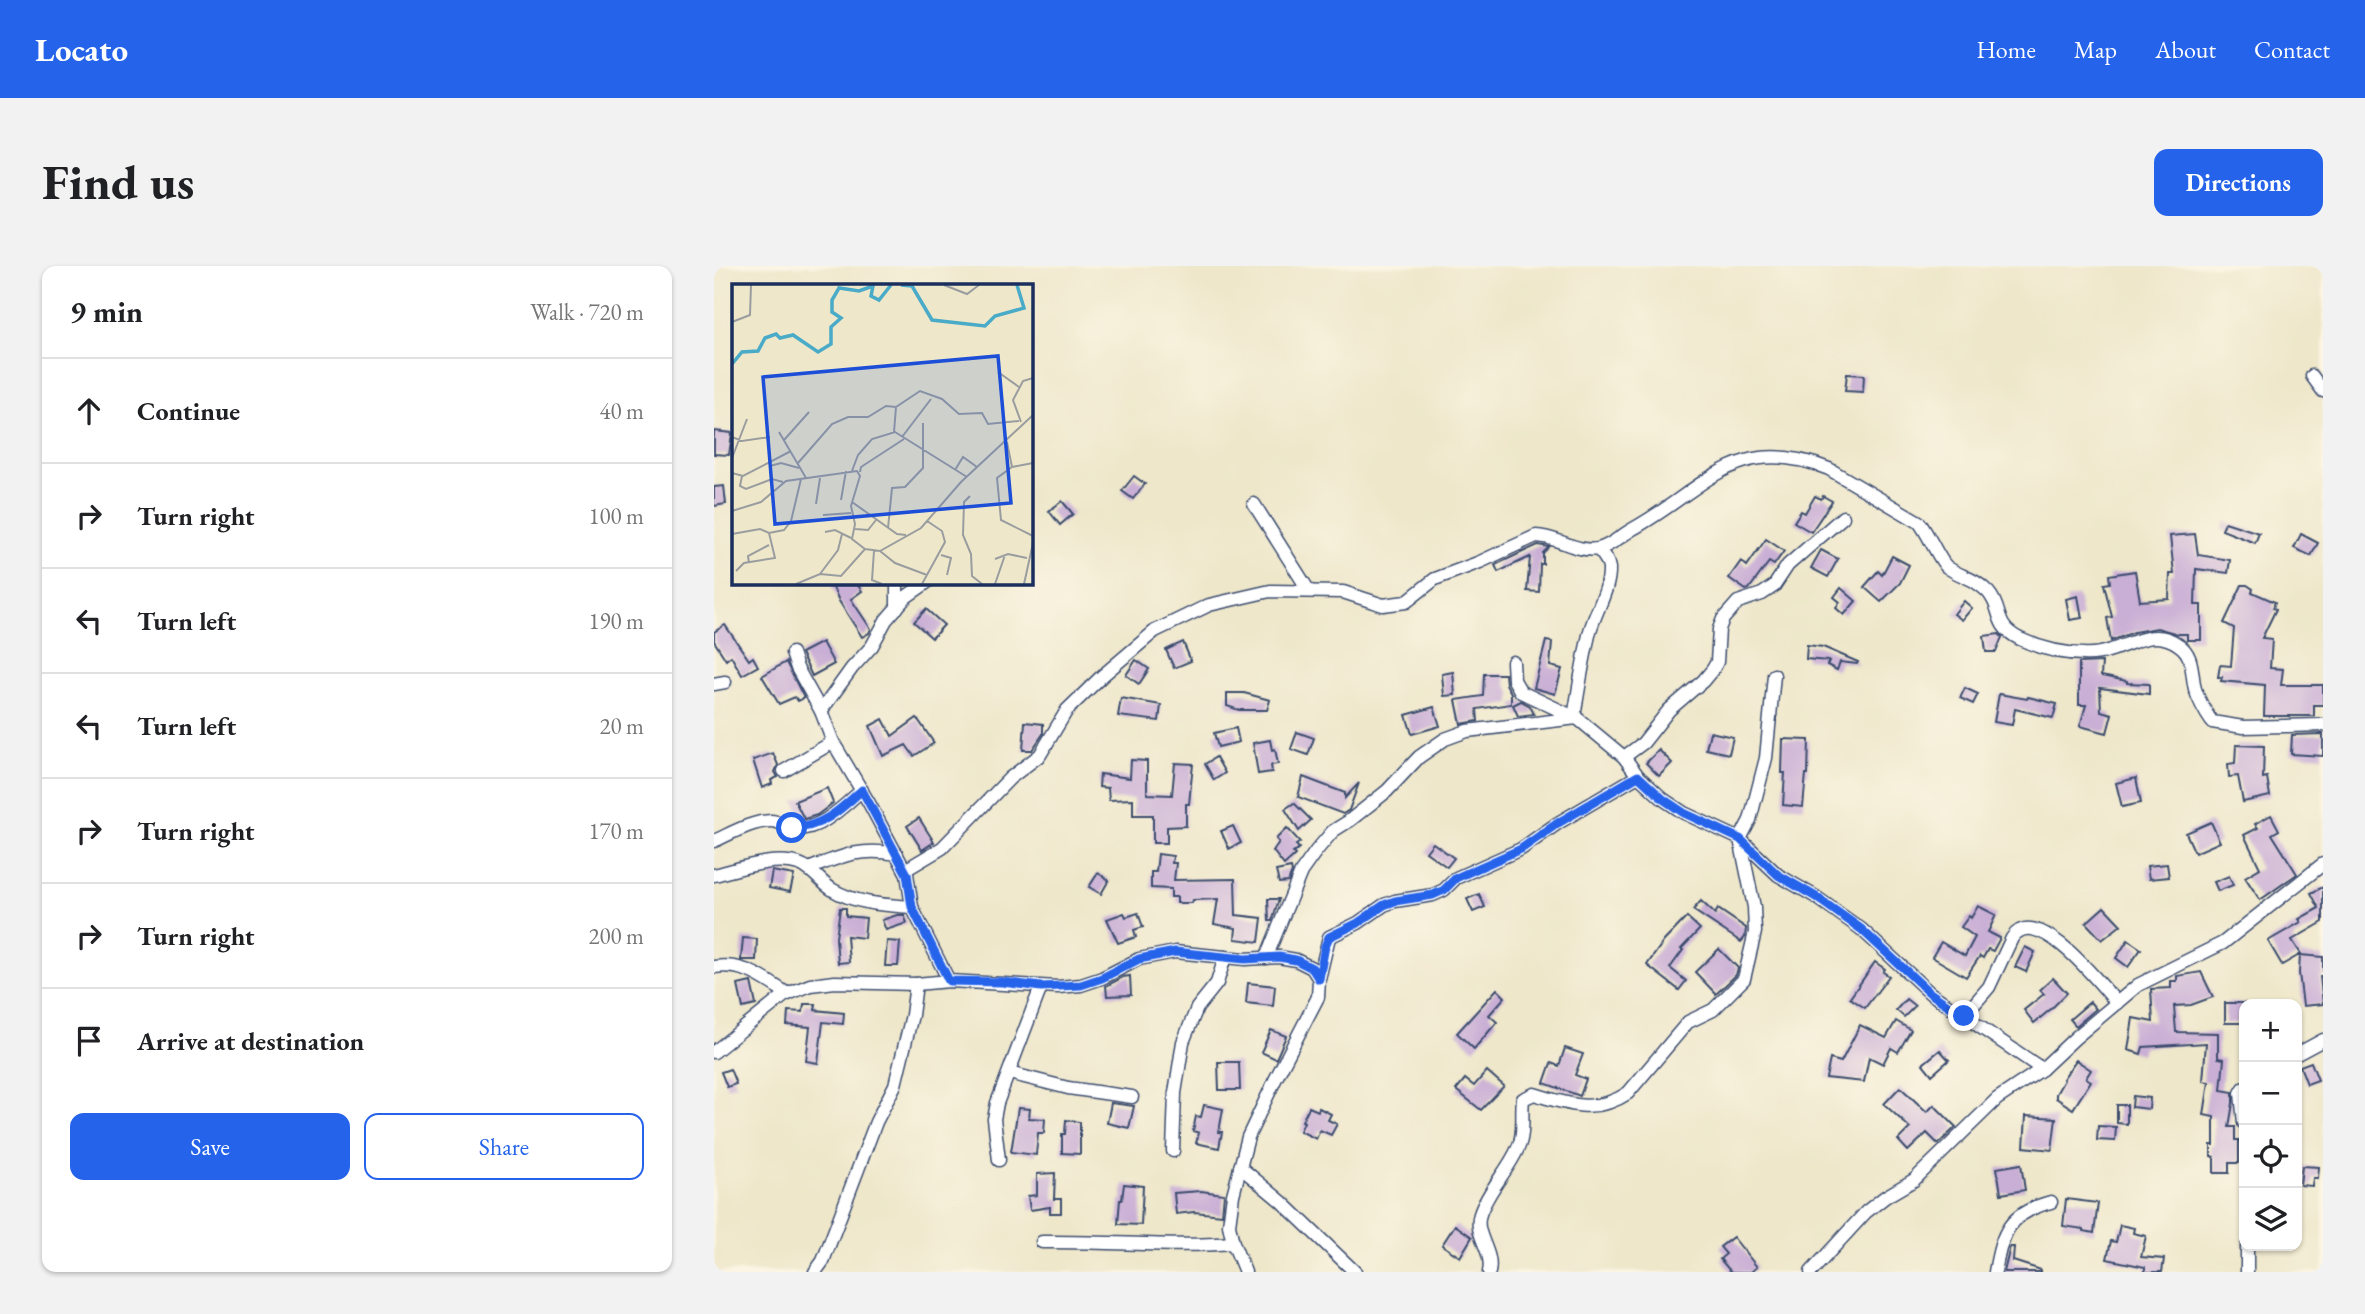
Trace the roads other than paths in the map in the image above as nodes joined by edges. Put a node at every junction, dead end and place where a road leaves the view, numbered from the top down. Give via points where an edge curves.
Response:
1 (2312, 376) dead end
2 (2323, 391) edge
3 (1254, 504) dead end
4 (1843, 517) dead end
5 (1598, 549) junction
6 (897, 584) edge
7 (925, 584) edge
8 (1310, 591) junction
9 (897, 608) junction
10 (792, 653) dead end
11 (1513, 662) dead end
12 (1774, 675) dead end
13 (821, 711) junction
14 (1575, 718) junction
15 (2323, 724) edge
16 (833, 742) junction
17 (1624, 757) junction
18 (784, 771) dead end
19 (1638, 776) junction
20 (862, 790) junction
21 (1740, 839) junction
22 (714, 841) edge
23 (897, 854) junction
24 (2323, 864) edge
25 (808, 869) junction
26 (905, 870) junction
27 (714, 875) edge
28 (912, 907) junction
29 (1225, 957) junction
30 (1266, 958) junction
31 (714, 967) edge
32 (1319, 979) junction
33 (949, 981) junction
34 (916, 984) junction
35 (1041, 987) junction
36 (788, 994) junction
37 (2117, 1003) junction
38 (1964, 1016) junction
39 (2323, 1040) edge
40 (2302, 1051) edge
41 (714, 1052) edge
42 (2042, 1069) junction
43 (1009, 1073) junction
44 (1132, 1097) dead end
45 (1173, 1151) dead end
46 (999, 1160) dead end
47 (1240, 1167) junction
48 (2051, 1202) dead end
49 (1042, 1242) dead end
50 (1233, 1243) junction
51 (2247, 1251) edge
52 (814, 1272) edge
53 (1245, 1272) edge
54 (1355, 1272) edge
55 (1489, 1272) edge
56 (1811, 1272) edge
57 (1995, 1272) edge
58 (2246, 1272) edge

1 - 2 street
3 - 8 street
4 - 17 street via 1788,565 1774,586 1738,602 1719,629 1713,669
5 - 8 street via 1536,536 1435,579 1406,602 1384,605 1343,592
5 - 14 street via 1609,567 1591,630
5 - 15 street via 1732,464 1769,456 1815,464 1919,522 1945,566 1982,587 2003,627 2020,639 2059,652 2095,654 2143,637 2165,639 2182,646 2191,660 2196,690 2212,722 2243,727
6 - 9 street
7 - 9 street
8 - 26 street via 1270,591 1209,605 1155,631 1067,710 1040,755 1010,778 942,848
9 - 13 street
10 - 13 street
11 - 14 street via 1514,680 1521,692
12 - 21 street via 1766,758 1750,820
13 - 16 street
14 - 17 street
14 - 30 street via 1467,731 1419,757 1387,792 1333,831 1316,851 1301,872
16 - 18 street
16 - 20 street
17 - 19 street
19 - 21 street via 1684,813
19 - 32 street via 1521,849 1456,878 1444,890 1384,905 1329,937
20 - 22 street via 830,818 802,828 772,821
20 - 23 street
21 - 38 street via 1778,875 1861,929 1930,993
21 - 55 street via 1755,932 1745,979 1713,1010 1688,1022 1616,1101 1593,1107 1534,1094 1523,1099 1520,1146 1479,1216 1478,1226 1491,1261
23 - 25 street via 856,852
23 - 26 street
24 - 37 street via 2223,943 2145,981
25 - 27 street via 789,862 772,863
25 - 28 street via 836,892 877,904
26 - 28 street
28 - 33 street
29 - 30 street
29 - 35 street via 1175,952 1139,959 1081,985
29 - 45 street via 1217,983 1197,1008 1183,1042
30 - 32 street via 1296,960 1312,968
31 - 36 street via 755,972
32 - 47 street via 1315,1005 1253,1127
33 - 34 street
33 - 35 street
34 - 36 street via 835,982
34 - 52 street via 895,1085 876,1122 828,1250
35 - 43 street
36 - 41 street
37 - 38 street via 2057,942 2039,930 2022,929 2012,938 1989,987
37 - 42 street
38 - 42 street
39 - 40 street
42 - 56 street via 1997,1099 1914,1180 1867,1212
43 - 44 street
43 - 46 street via 994,1119
47 - 50 street via 1229,1225
47 - 54 street
48 - 57 street via 2032,1207 2011,1223 2004,1233
49 - 50 street
50 - 53 street
51 - 58 street

